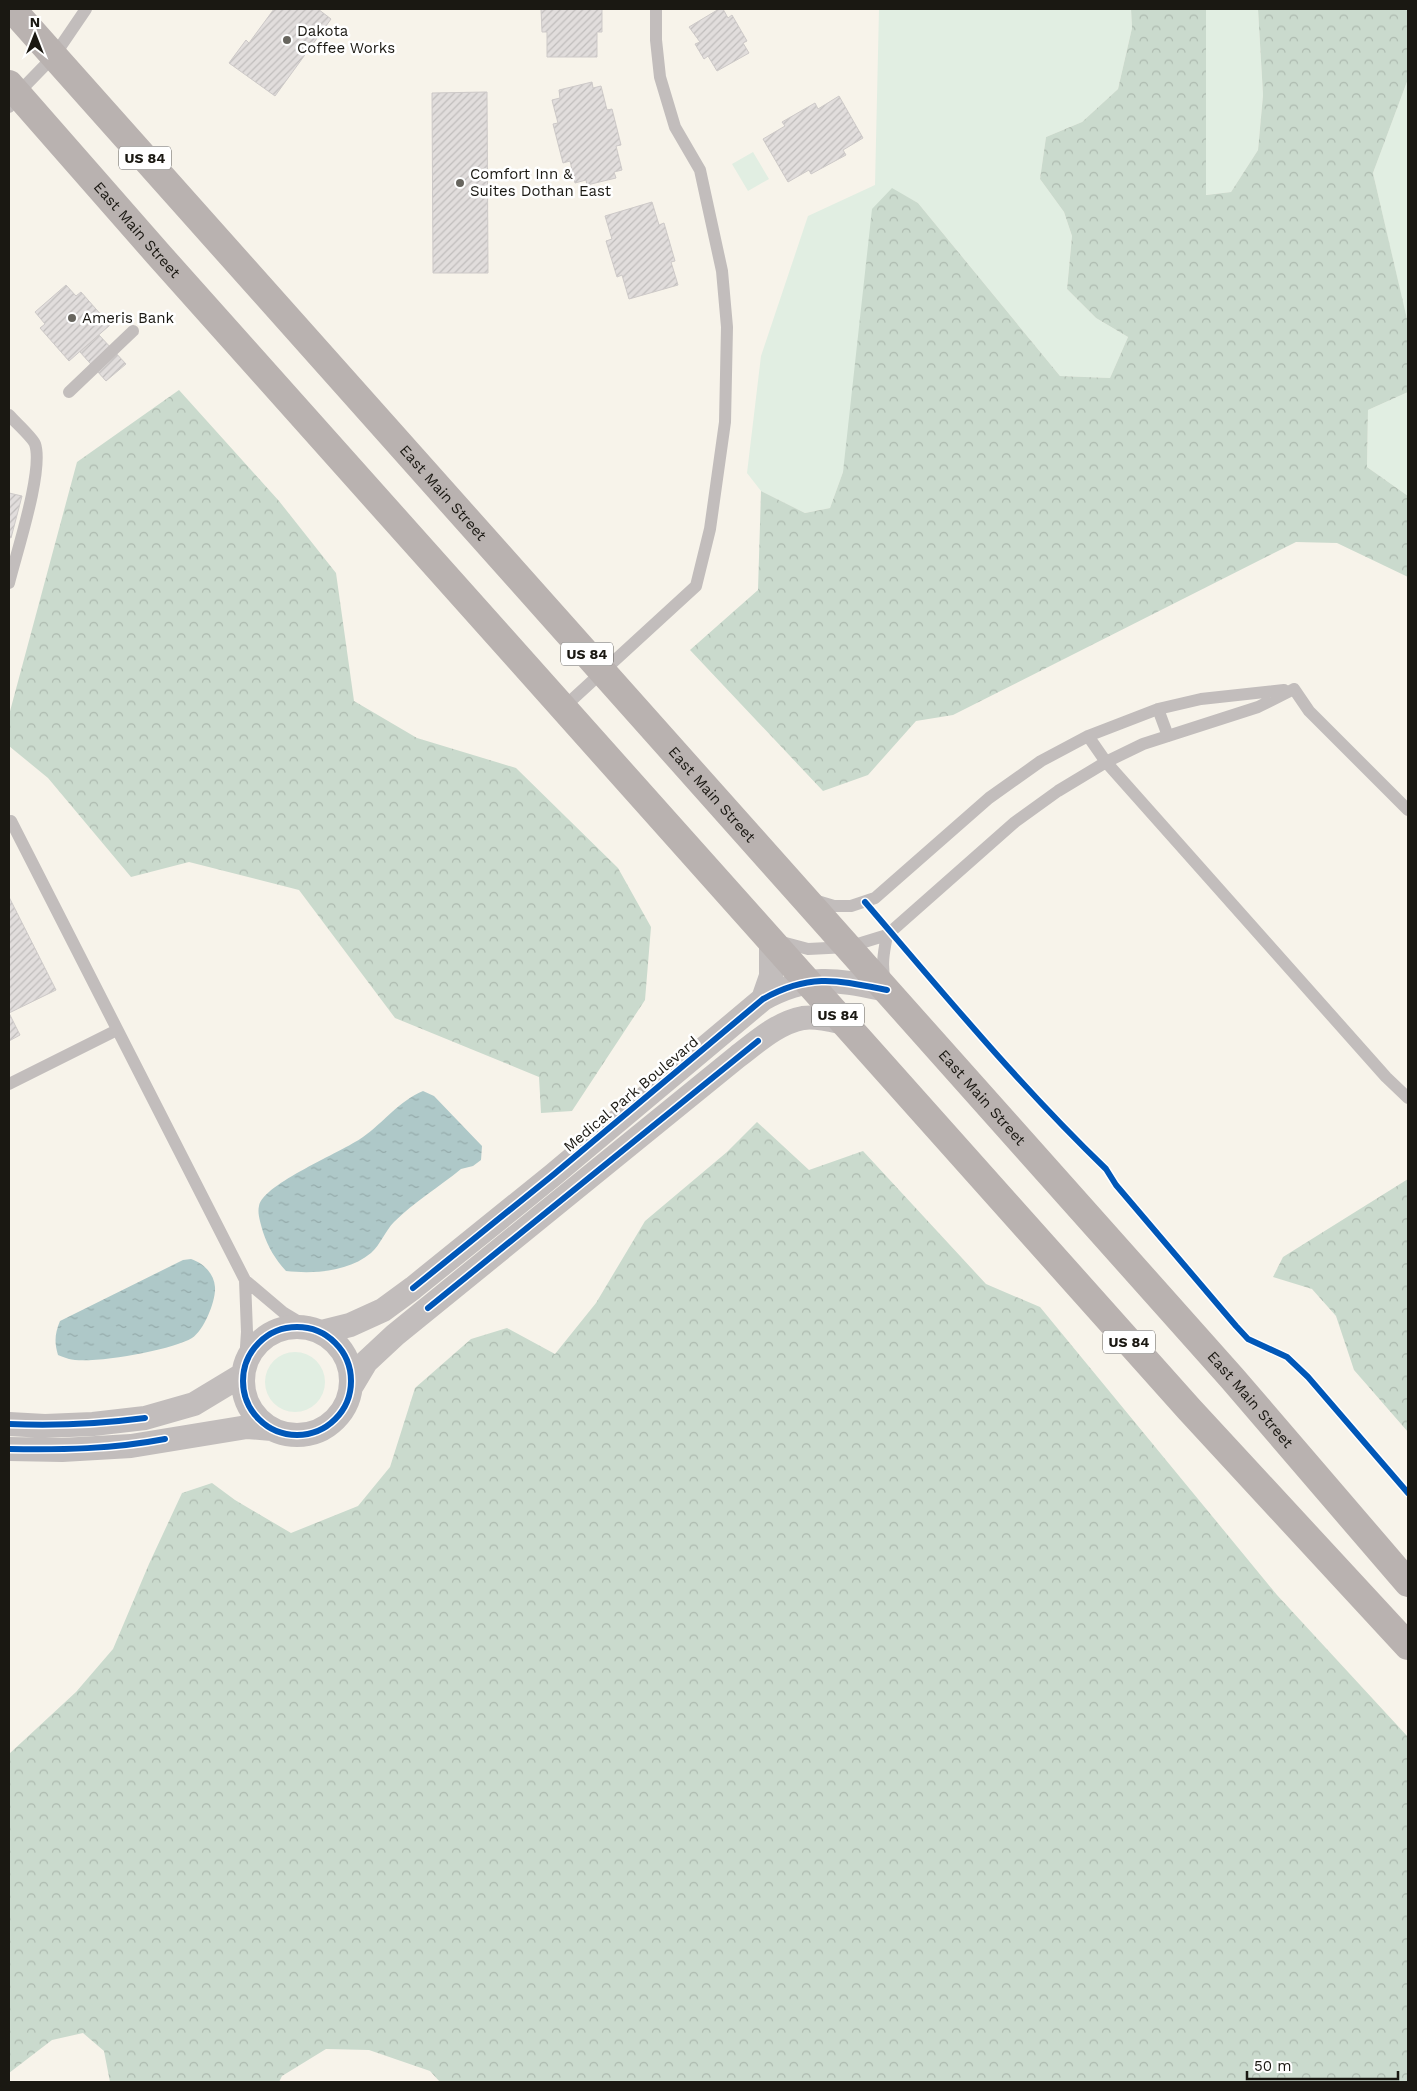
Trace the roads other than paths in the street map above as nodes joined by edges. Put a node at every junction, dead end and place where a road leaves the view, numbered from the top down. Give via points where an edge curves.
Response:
1 (12, 9) edge
2 (86, 9) edge
3 (656, 9) edge
4 (54, 56) junction
5 (12, 95) edge
6 (132, 331) dead end
7 (69, 392) dead end
8 (9, 416) edge
9 (9, 583) edge
10 (603, 672) junction
11 (1294, 689) junction
12 (564, 707) junction
13 (1158, 710) junction
14 (1088, 736) junction
15 (1168, 736) junction
16 (1106, 762) junction
17 (1408, 810) edge
18 (9, 822) edge
19 (805, 898) junction
20 (887, 935) junction
21 (771, 940) junction
22 (848, 947) junction
23 (808, 981) junction
24 (887, 990) junction
25 (763, 999) junction
26 (845, 1023) junction
27 (117, 1030) junction
28 (9, 1084) edge
29 (1408, 1098) edge
30 (553, 1175) junction
31 (569, 1194) junction
32 (245, 1280) junction
33 (315, 1330) junction
34 (243, 1369) junction
35 (351, 1387) junction
36 (9, 1424) edge
37 (272, 1430) junction
38 (9, 1448) edge
39 (1408, 1583) edge
40 (1408, 1646) edge

1 - 4 highway, East Main Street / US 84
2 - 4 lane
3 - 10 lane via 660,77 675,127 700,170 722,271 727,327 725,422 710,529 696,586
4 - 5 lane
4 - 10 highway, East Main Street / US 84
5 - 12 highway, East Main Street / US 84
6 - 7 lane
8 - 9 lane via 34,444 35,458 35,482
10 - 12 lane
10 - 19 highway, East Main Street / US 84
11 - 13 lane via 1200,700
11 - 15 lane via 1258,707
11 - 17 lane via 1309,712
12 - 21 highway, East Main Street / US 84
13 - 14 lane
13 - 15 lane
14 - 16 lane
14 - 19 lane via 1041,761 989,798 876,898 851,906 834,906
15 - 16 lane
16 - 20 lane via 1015,822
16 - 29 lane
18 - 27 lane via 11,820
19 - 22 highway, East Main Street / US 84
20 - 22 lane
20 - 24 lane via 883,971
21 - 22 lane via 808,949
21 - 23 highway, East Main Street / US 84
21 - 25 street via 771,976
22 - 24 highway, East Main Street / US 84
23 - 24 street, Medical Park Boulevard via 840,981
23 - 25 street, Medical Park Boulevard via 778,990
23 - 26 highway, East Main Street / US 84
24 - 39 highway, East Main Street / US 84 via 1232,1378
25 - 30 street, Medical Park Boulevard
26 - 31 street via 802,1018 777,1028
26 - 40 highway, East Main Street / US 84 via 1189,1409
27 - 28 lane
27 - 32 lane
30 - 31 lane
30 - 33 street, Medical Park Boulevard via 383,1310 350,1325
31 - 35 street via 395,1335 366,1362
32 - 33 lane via 284,1313
32 - 34 lane via 247,1332
33 - 34 street via 296,1326 270,1333 251,1350
33 - 35 street via 342,1350 351,1374
34 - 36 street via 194,1404 145,1418 92,1424
34 - 37 street via 242,1388 246,1401 252,1413
35 - 37 street via 342,1411 323,1429 298,1435
37 - 38 street via 247,1427 131,1446 62,1450

